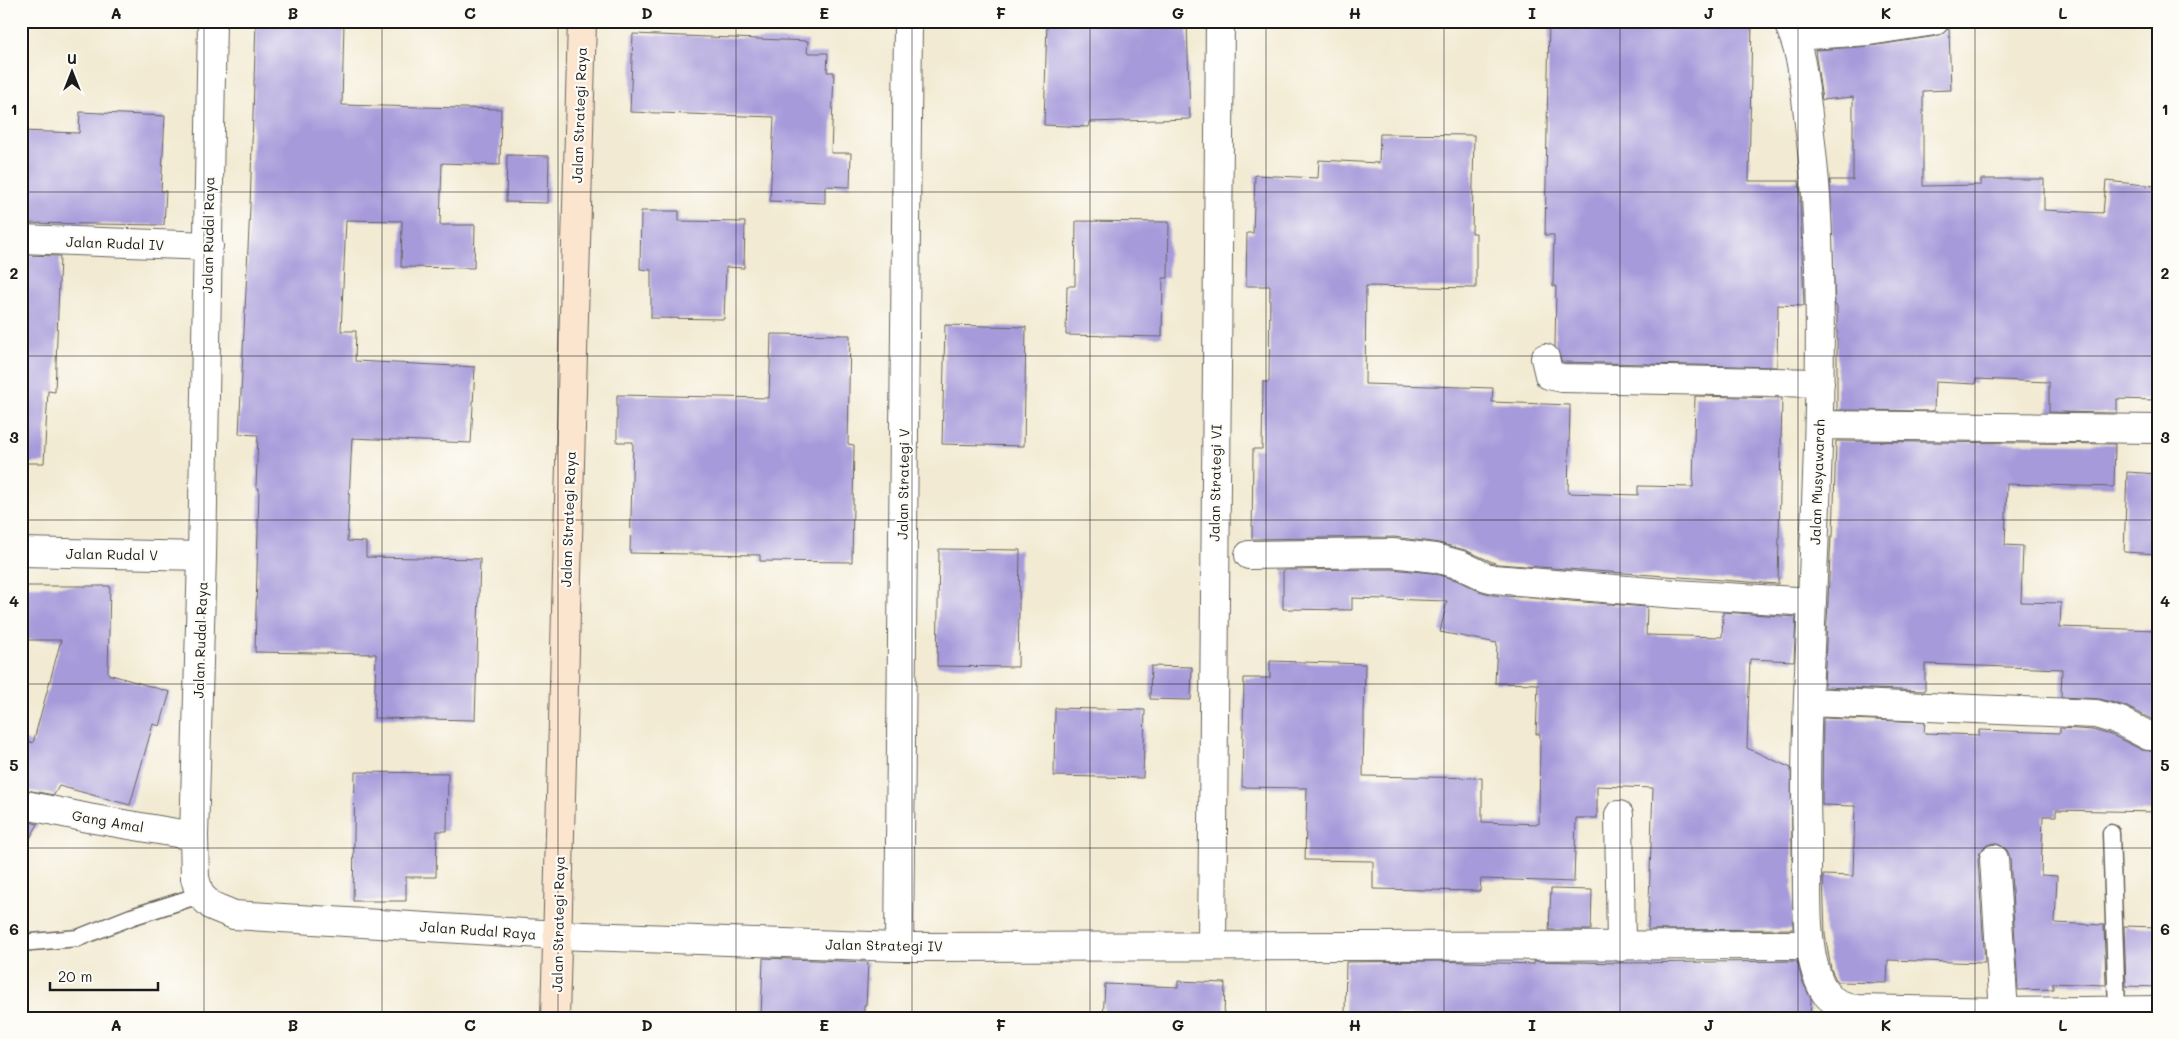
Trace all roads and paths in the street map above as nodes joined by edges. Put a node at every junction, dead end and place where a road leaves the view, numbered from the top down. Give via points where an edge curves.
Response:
1 (212, 21) edge
2 (582, 21) edge
3 (908, 21) edge
4 (1220, 21) edge
5 (1935, 21) edge
6 (1791, 28) edge
7 (21, 239) edge
8 (208, 246) junction
9 (1545, 358) dead end
10 (1820, 383) junction
11 (1820, 425) junction
12 (2158, 429) edge
13 (21, 552) edge
14 (1249, 555) dead end
15 (202, 556) junction
16 (1812, 602) junction
17 (1808, 702) junction
18 (2158, 736) edge
19 (21, 804) edge
20 (1619, 815) dead end
21 (2111, 833) dead end
22 (194, 836) junction
23 (1994, 860) dead end
24 (200, 895) junction
25 (557, 935) junction
26 (21, 943) edge
27 (1212, 945) junction
28 (1810, 945) junction
29 (899, 947) junction
30 (1621, 947) junction
31 (2117, 1010) junction
32 (2158, 1010) edge
33 (2004, 1012) junction
34 (556, 1018) edge

1 - 8 street, Jalan Rudal Raya
2 - 25 street, Jalan Strategi Raya
3 - 29 street, Jalan Strategi V
4 - 27 street, Jalan Strategi VI
5 - 6 street via 1870,31
6 - 10 street, Jalan Musyawarah via 1803,75 1814,170 1820,269
7 - 8 street, Jalan Rudal IV
8 - 15 street, Jalan Rudal Raya
9 - 10 street via 1549,375 1562,378
10 - 11 street, Jalan Musyawarah
11 - 12 street
11 - 16 street, Jalan Musyawarah
13 - 15 street, Jalan Rudal V
14 - 16 street via 1392,554 1435,558 1494,579
15 - 22 street, Jalan Rudal Raya
16 - 17 street, Jalan Musyawarah
17 - 18 street via 2096,714 2120,721 2149,736
17 - 28 street, Jalan Musyawarah via 1806,814
19 - 22 street, Gang Amal
20 - 30 street
21 - 31 lane
22 - 24 street, Jalan Rudal Raya via 195,878
23 - 33 street
24 - 25 street, Jalan Rudal Raya via 212,906 234,915
24 - 26 lane via 78,938
25 - 29 street, Jalan Strategi IV
25 - 34 street, Jalan Strategi Raya
27 - 29 street, Jalan Strategi IV
27 - 30 street, Jalan Strategi IV
28 - 30 street, Jalan Strategi IV
28 - 33 street, Jalan Musyawarah via 1823,989 1831,1000 1842,1006 1856,1010
31 - 32 street, Jalan Musyawarah
31 - 33 street, Jalan Musyawarah

